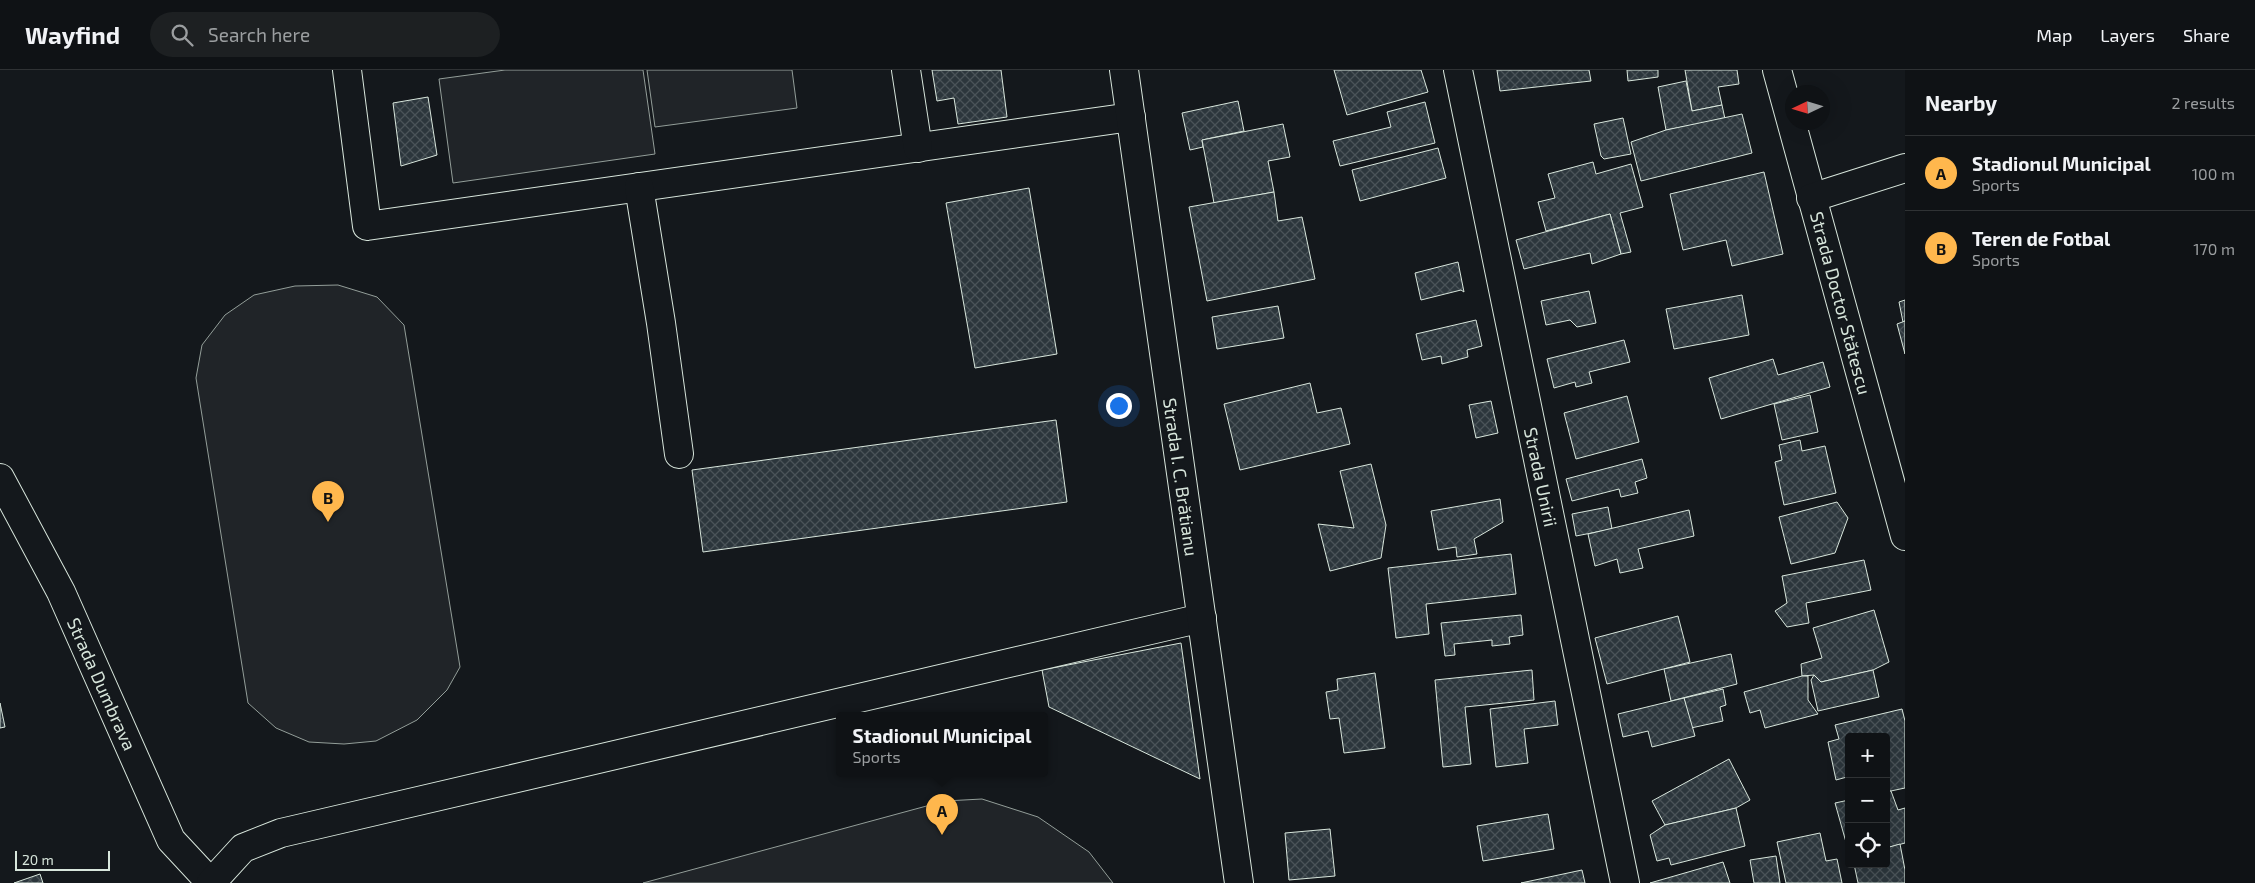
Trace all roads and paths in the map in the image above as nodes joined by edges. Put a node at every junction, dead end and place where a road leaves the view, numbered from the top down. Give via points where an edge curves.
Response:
1 (347, 70) edge
2 (906, 70) edge
3 (1124, 70) edge
4 (1458, 70) edge
5 (1777, 70) edge
6 (1131, 117) junction
7 (918, 148) junction
8 (1905, 168) edge
9 (640, 187) junction
10 (1811, 198) junction
11 (679, 454) dead end
12 (0, 478) edge
13 (1905, 536) edge
14 (1202, 618) junction
15 (211, 883) edge
16 (1239, 883) edge
17 (1625, 883) edge

1 - 9 street via 367,226
2 - 7 street
3 - 6 street, Strada I. C. Brătianu
4 - 17 street, Strada Unirii
5 - 10 street, Strada Doctor Stătescu
6 - 7 street
6 - 14 street, Strada I. C. Brătianu
7 - 9 street
8 - 10 street
9 - 11 street
10 - 13 street, Strada Doctor Stătescu
12 - 15 street, Strada Dumbrava via 62,592 171,840
14 - 15 street via 281,832 243,848
14 - 16 street, Strada I. C. Brătianu

